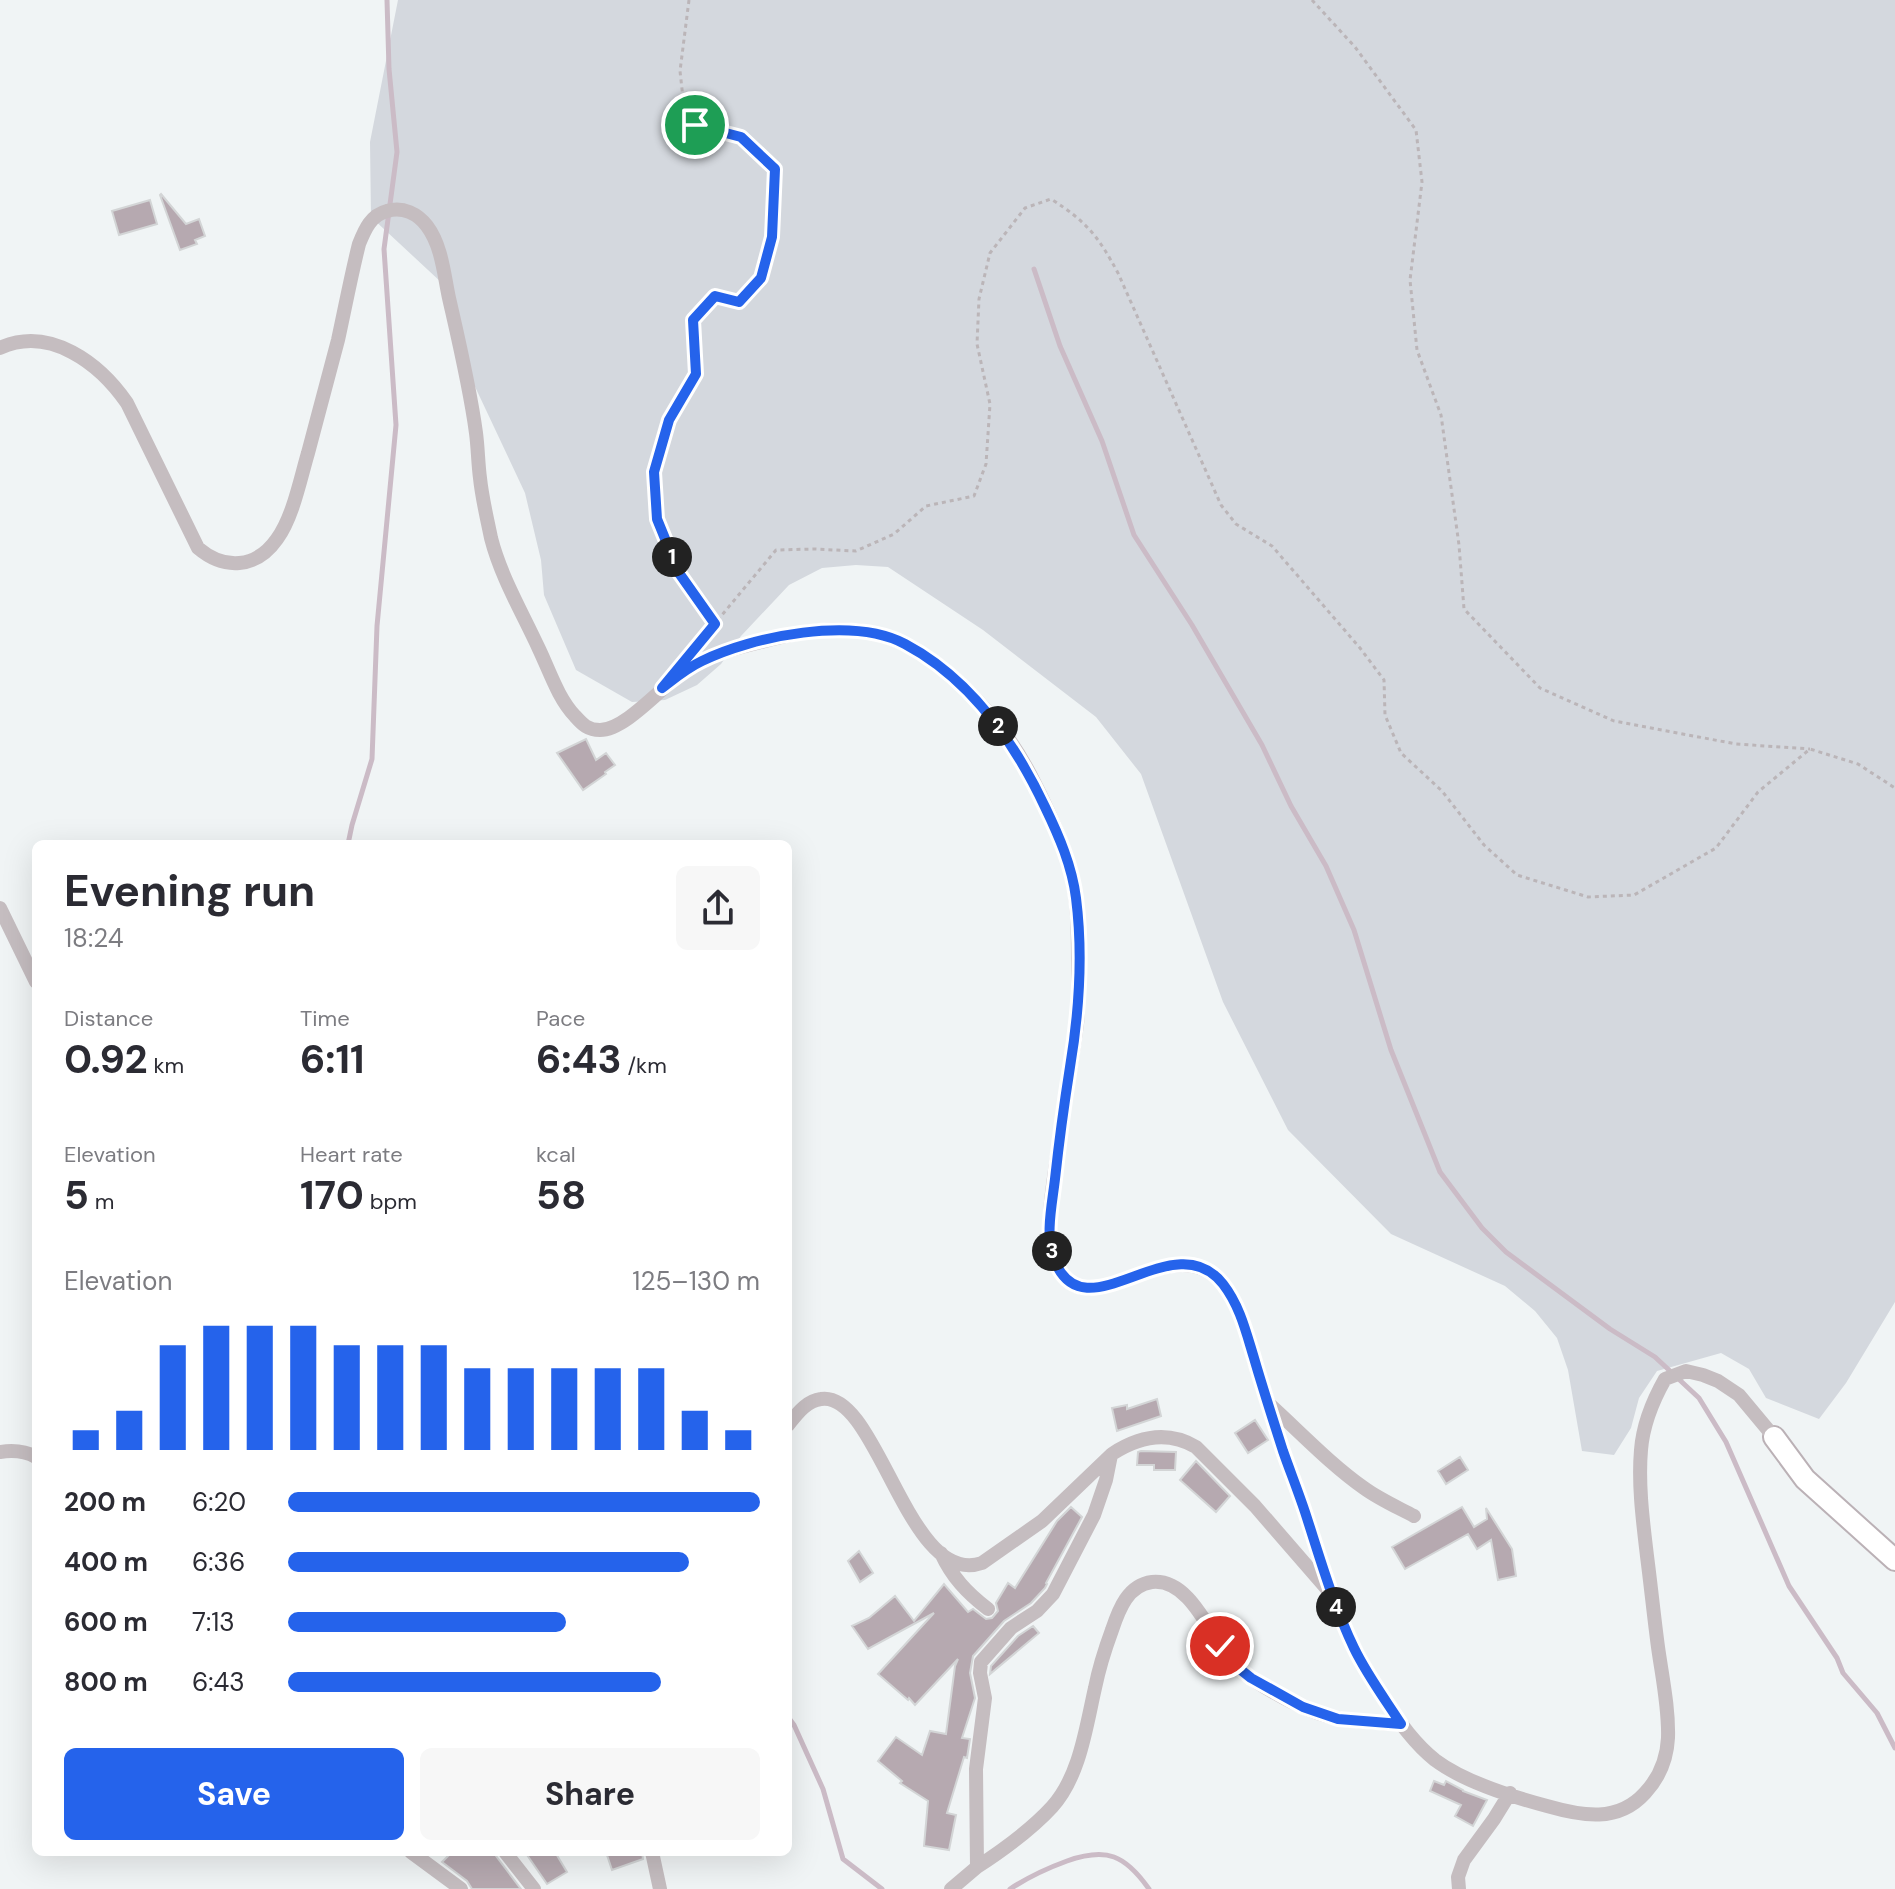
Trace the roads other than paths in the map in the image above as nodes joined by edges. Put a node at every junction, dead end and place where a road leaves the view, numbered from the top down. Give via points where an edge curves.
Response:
1 (0, 348) edge
2 (0, 908) edge
3 (32, 973) edge
4 (1269, 1404) junction
5 (792, 1420) edge
6 (1774, 1437) joint
7 (0, 1452) edge
8 (1112, 1454) junction
9 (32, 1456) edge
10 (1414, 1516) dead end
11 (941, 1553) junction
12 (1895, 1560) edge
13 (1330, 1592) junction
14 (988, 1609) dead end
15 (1401, 1724) junction
16 (1510, 1793) junction
17 (416, 1856) edge
18 (508, 1856) edge
19 (653, 1856) edge
20 (977, 1867) junction
21 (461, 1889) edge
22 (534, 1889) edge
23 (660, 1889) edge
24 (951, 1889) edge
25 (1459, 1889) edge

1 - 4 street via 40,341 80,355 94,366 127,403 198,548 218,561 253,561 275,542 288,518 365,229 392,210 411,212 423,221 441,257 476,429 485,512 501,570 559,692 579,721 608,730 704,660 774,638 841,629 867,631 917,650 966,690 1009,740 1057,833 1076,898 1078,1013 1049,1234 1053,1256 1071,1284 1083,1288 1100,1288 1175,1264 1210,1271 1243,1320
2 - 3 street
4 - 10 street via 1364,1488
4 - 13 street
5 - 11 street via 821,1399 847,1408 866,1432 914,1521
6 - 12 street via 1805,1479
6 - 16 street via 1739,1395 1718,1381 1686,1371 1665,1379 1646,1418 1640,1453 1642,1517 1666,1700 1663,1765 1642,1797 1606,1815 1563,1811
7 - 9 street
8 - 11 street via 1042,1521 982,1563 964,1565
8 - 13 street via 1153,1437 1196,1447
8 - 20 street via 1094,1515 1053,1594 1011,1628 981,1662 985,1698 976,1769
11 - 14 street via 962,1587
13 - 15 street via 1357,1654
15 - 16 street via 1452,1771
15 - 20 street via 1338,1719 1303,1707 1231,1662 1189,1598 1160,1581 1145,1583 1128,1596 1117,1616 1063,1791 1041,1817
16 - 25 street via 1464,1860
17 - 21 street
18 - 22 street
19 - 23 street
20 - 24 street

